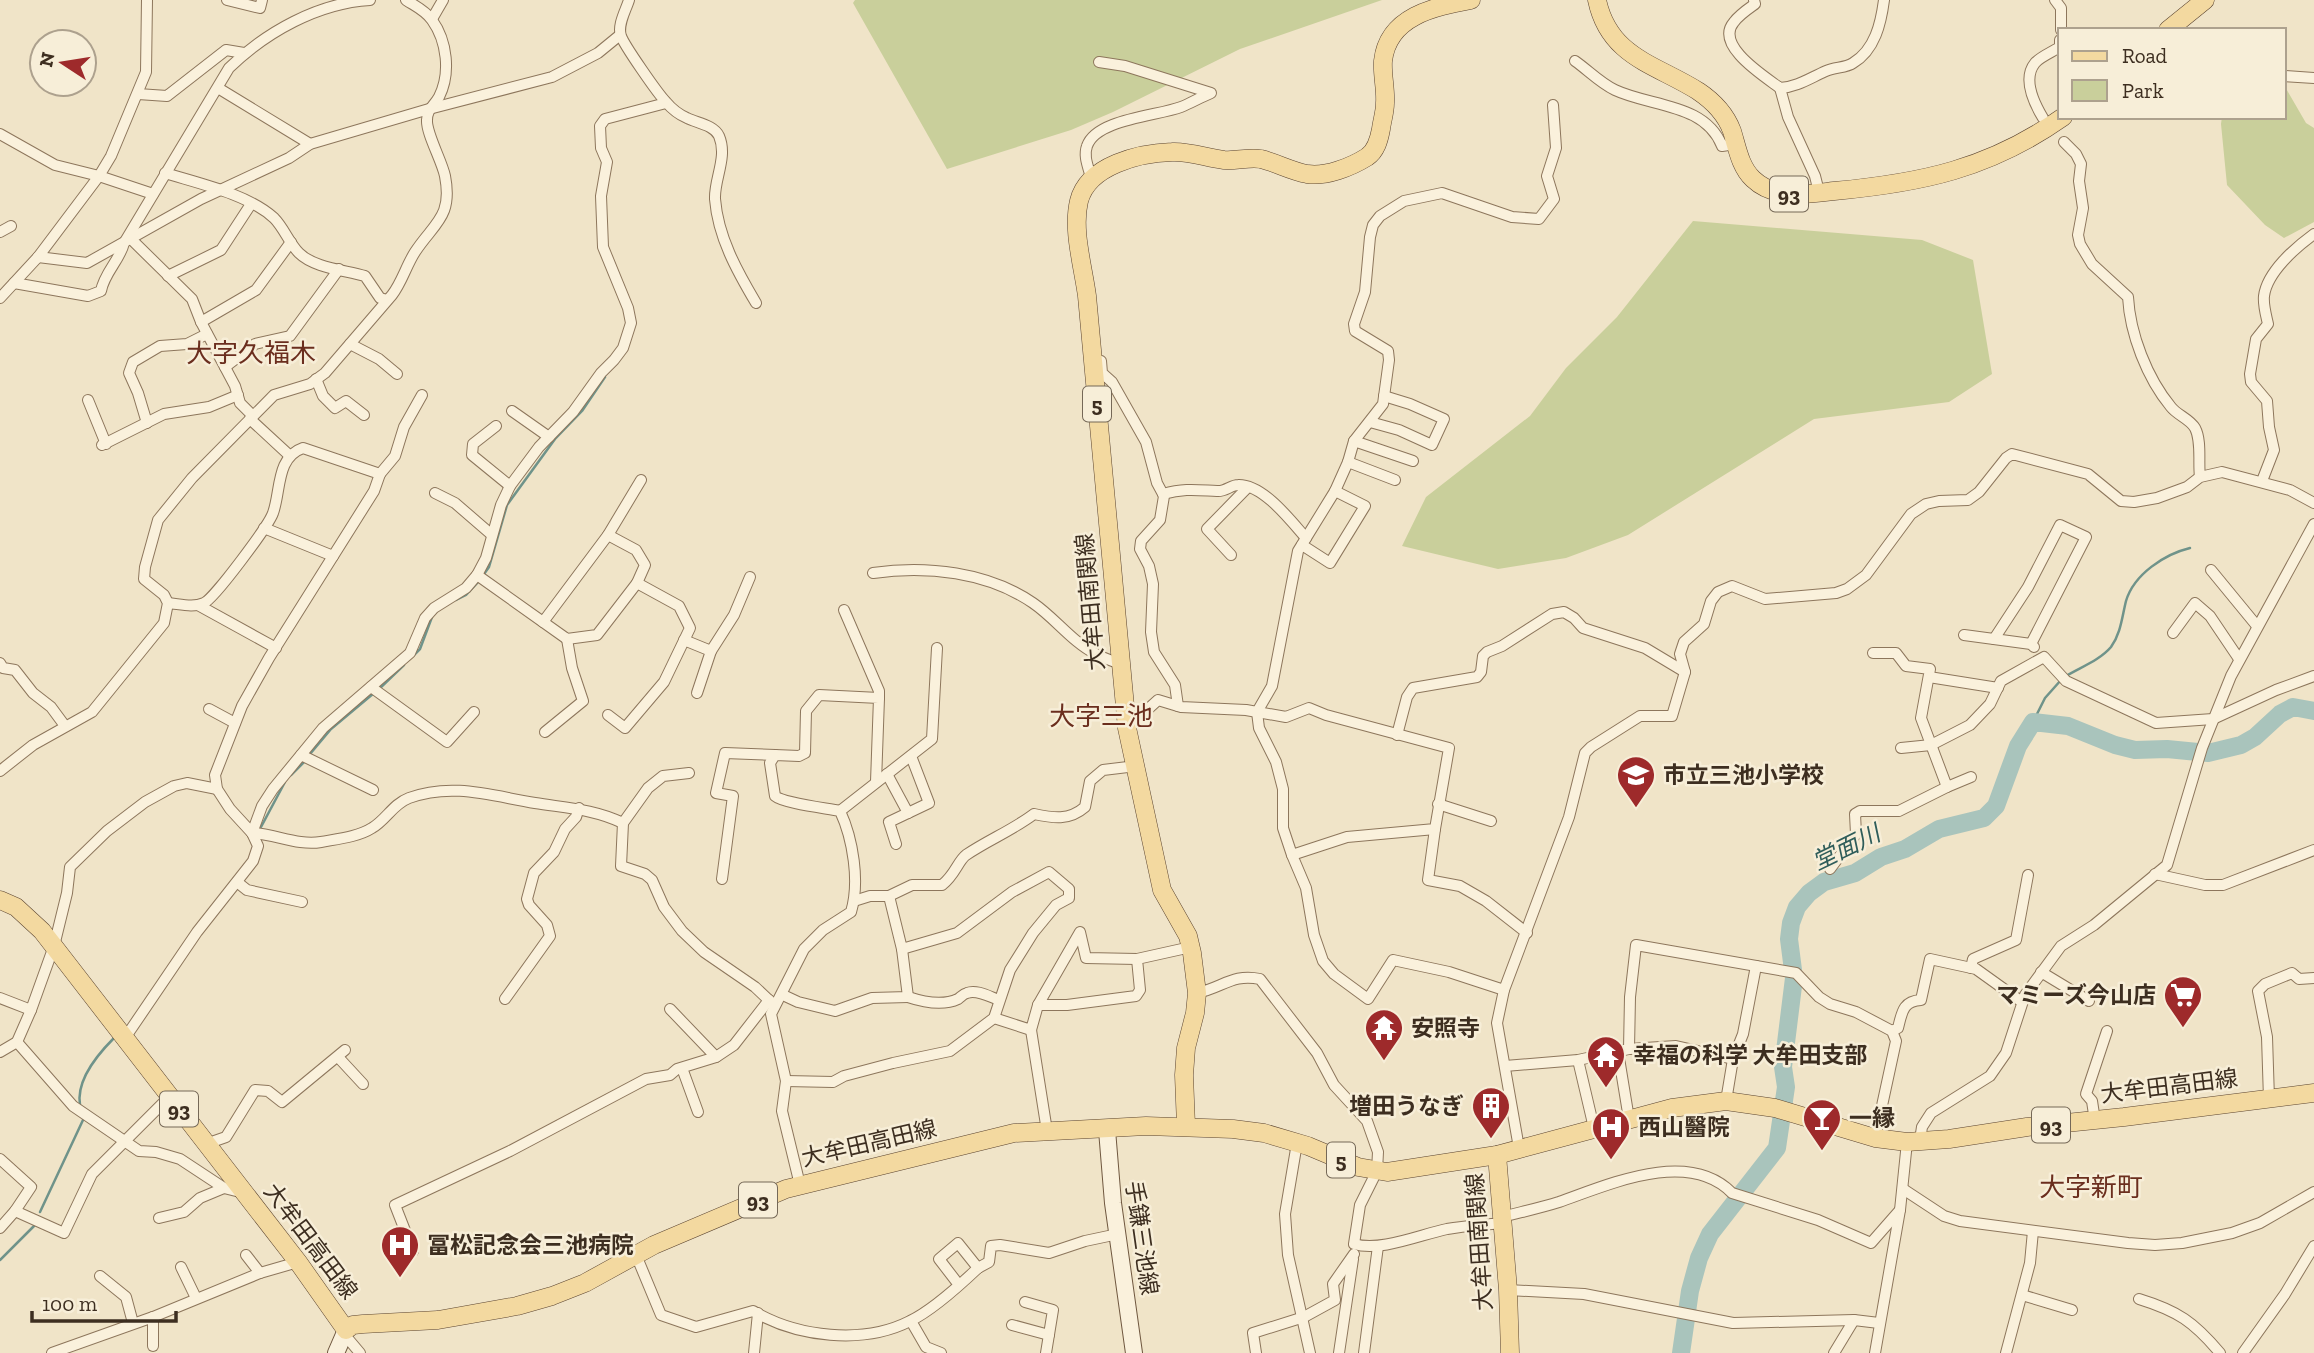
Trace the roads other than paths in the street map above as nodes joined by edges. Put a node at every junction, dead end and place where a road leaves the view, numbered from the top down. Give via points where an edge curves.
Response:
1 (147, 0) edge
2 (227, 0) edge
3 (262, 0) edge
4 (370, 0) edge
5 (406, 0) edge
6 (443, 0) edge
7 (629, 0) edge
8 (1471, 0) edge
9 (1597, 0) edge
10 (1754, 0) edge
11 (1884, 0) edge
12 (2055, 0) edge
13 (2203, 1) edge
14 (432, 19) junction
15 (2061, 28) edge
16 (2170, 28) edge
17 (620, 35) junction
18 (2058, 48) edge
19 (244, 53) junction
20 (1575, 61) dead end
21 (1099, 62) dead end
22 (2286, 76) edge
23 (2314, 78) edge
24 (218, 88) junction
25 (1780, 88) junction
26 (138, 94) junction
27 (666, 103) junction
28 (1553, 105) dead end
29 (429, 109) junction
30 (2043, 118) dead end
31 (2060, 119) edge
32 (0, 134) edge
33 (2064, 142) dead end
34 (310, 144) junction
35 (1735, 144) junction
36 (165, 173) junction
37 (99, 176) junction
38 (1091, 178) junction
39 (219, 190) junction
40 (1819, 192) junction
41 (153, 194) junction
42 (251, 204) junction
43 (11, 226) dead end
44 (0, 232) edge
45 (2314, 234) edge
46 (127, 241) junction
47 (291, 242) junction
48 (38, 257) junction
49 (339, 269) junction
50 (168, 276) junction
51 (14, 283) junction
52 (0, 298) edge
53 (387, 300) junction
54 (756, 303) dead end
55 (201, 322) junction
56 (207, 334) junction
57 (1091, 342) junction
58 (350, 344) junction
59 (225, 367) junction
60 (397, 374) dead end
61 (316, 379) junction
62 (238, 395) junction
63 (422, 395) dead end
64 (1384, 397) junction
65 (88, 400) dead end
66 (512, 411) dead end
67 (363, 415) dead end
68 (251, 417) junction
69 (1370, 422) junction
70 (147, 423) junction
71 (496, 426) dead end
72 (549, 437) junction
73 (1354, 441) junction
74 (289, 455) junction
75 (1413, 461) dead end
76 (1348, 462) junction
77 (380, 474) junction
78 (2200, 477) junction
79 (641, 480) dead end
80 (1395, 480) dead end
81 (2262, 481) junction
82 (510, 486) junction
83 (1247, 488) junction
84 (1335, 491) junction
85 (435, 494) dead end
86 (1163, 494) junction
87 (2314, 503) edge
88 (2314, 524) edge
89 (264, 528) junction
90 (492, 535) junction
91 (608, 535) junction
92 (1304, 542) junction
93 (1231, 555) dead end
94 (333, 556) junction
95 (2211, 570) dead end
96 (873, 573) dead end
97 (477, 575) junction
98 (750, 578) dead end
99 (637, 583) junction
100 (167, 603) junction
101 (198, 605) junction
102 (844, 610) dead end
103 (543, 622) junction
104 (2257, 626) junction
105 (2173, 633) dead end
106 (1964, 635) dead end
107 (567, 639) junction
108 (1994, 639) junction
109 (684, 640) junction
110 (2031, 644) junction
111 (276, 648) junction
112 (937, 648) dead end
113 (711, 651) junction
114 (1873, 653) dead end
115 (2043, 657) junction
116 (2239, 659) junction
117 (0, 663) edge
118 (1121, 664) junction
119 (1685, 672) junction
120 (2314, 676) edge
121 (1929, 677) junction
122 (370, 687) junction
123 (1998, 688) junction
124 (697, 693) dead end
125 (879, 698) junction
126 (1178, 706) junction
127 (209, 709) dead end
128 (474, 712) dead end
129 (1256, 712) junction
130 (608, 715) dead end
131 (2213, 719) junction
132 (235, 723) junction
133 (65, 726) junction
134 (1127, 728) junction
135 (545, 732) dead end
136 (1397, 735) junction
137 (1931, 745) junction
138 (1901, 748) dead end
139 (301, 755) junction
140 (775, 755) junction
141 (911, 756) junction
142 (1136, 766) junction
143 (0, 770) edge
144 (689, 774) dead end
145 (887, 774) junction
146 (1971, 778) dead end
147 (876, 782) junction
148 (1947, 787) junction
149 (217, 789) junction
150 (373, 790) dead end
151 (1438, 804) junction
152 (579, 808) junction
153 (839, 811) junction
154 (908, 813) junction
155 (1491, 821) dead end
156 (623, 823) junction
157 (1435, 829) junction
158 (252, 833) junction
159 (896, 844) dead end
160 (2314, 850) edge
161 (1292, 855) junction
162 (1830, 869) dead end
163 (2155, 874) junction
164 (2028, 875) dead end
165 (722, 879) dead end
166 (237, 882) junction
167 (889, 896) junction
168 (0, 900) edge
169 (854, 901) junction
170 (302, 902) dead end
171 (1527, 933) junction
172 (54, 946) junction
173 (1191, 947) junction
174 (902, 949) junction
175 (1137, 959) junction
176 (1756, 966) junction
177 (1971, 968) junction
178 (2041, 972) junction
179 (2314, 978) edge
180 (1504, 990) junction
181 (1197, 993) junction
182 (783, 995) junction
183 (0, 998) edge
184 (908, 998) junction
185 (505, 999) dead end
186 (999, 1000) junction
187 (2088, 1001) dead end
188 (2022, 1002) junction
189 (772, 1003) junction
190 (1038, 1005) junction
191 (670, 1009) dead end
192 (31, 1010) junction
193 (995, 1018) junction
194 (1031, 1030) junction
195 (1892, 1031) junction
196 (2107, 1031) dead end
197 (125, 1038) junction
198 (17, 1042) junction
199 (1623, 1051) junction
200 (0, 1052) edge
201 (716, 1057) junction
202 (1733, 1059) junction
203 (1578, 1060) junction
204 (1505, 1066) junction
205 (682, 1068) junction
206 (786, 1081) junction
207 (363, 1084) dead end
208 (2314, 1093) edge
209 (169, 1097) junction
210 (2269, 1099) junction
211 (1726, 1101) junction
212 (698, 1112) dead end
213 (1629, 1119) junction
214 (2095, 1121) junction
215 (1186, 1126) junction
216 (1594, 1128) junction
217 (1107, 1130) junction
218 (1047, 1131) junction
219 (1875, 1138) junction
220 (125, 1140) junction
221 (1914, 1141) junction
222 (1297, 1143) junction
223 (206, 1144) junction
224 (1520, 1148) junction
225 (1497, 1155) junction
226 (0, 1159) edge
227 (1377, 1171) junction
228 (800, 1185) junction
229 (223, 1188) junction
230 (1903, 1189) junction
231 (2314, 1192) edge
232 (245, 1194) junction
233 (1900, 1210) junction
234 (15, 1211) junction
235 (159, 1218) dead end
236 (1502, 1220) junction
237 (0, 1228) edge
238 (2034, 1231) junction
239 (1118, 1234) junction
240 (1378, 1246) junction
241 (2314, 1246) edge
242 (1354, 1249) junction
243 (413, 1251) dead end
244 (246, 1255) dead end
245 (636, 1255) junction
246 (298, 1262) junction
247 (181, 1266) dead end
248 (978, 1268) junction
249 (260, 1273) junction
250 (100, 1276) dead end
251 (959, 1285) junction
252 (1508, 1290) junction
253 (2021, 1295) junction
254 (196, 1298) junction
255 (2139, 1299) dead end
256 (1025, 1302) dead end
257 (2072, 1310) dead end
258 (758, 1313) junction
259 (153, 1317) junction
260 (1304, 1317) junction
261 (1854, 1320) junction
262 (911, 1321) junction
263 (133, 1323) junction
264 (1879, 1323) junction
265 (1012, 1325) dead end
266 (345, 1332) junction
267 (1049, 1335) junction
268 (153, 1346) dead end
269 (1310, 1351) edge
270 (52, 1353) edge
271 (336, 1353) edge
272 (360, 1353) edge
273 (754, 1353) edge
274 (941, 1353) edge
275 (1046, 1353) edge
276 (1134, 1353) edge
277 (1256, 1353) edge
278 (1296, 1353) edge
279 (1339, 1353) edge
280 (1364, 1353) edge
281 (1510, 1353) edge
282 (1834, 1353) edge
283 (1875, 1353) edge
284 (2006, 1353) edge
285 (2220, 1353) edge
286 (2243, 1353) edge

1 - 26 street via 146,72
2 - 3 street via 260,8
4 - 19 street via 321,10 273,32
5 - 14 street
6 - 14 street
7 - 17 street
8 - 38 main road via 1427,10 1394,32 1383,62 1386,106 1380,135 1365,158 1314,175 1259,159 1226,160 1174,152 1116,164
9 - 35 main road, 93 via 1605,27 1616,42 1711,101 1723,115
10 - 25 street via 1732,23 1729,35 1740,56
11 - 25 street via 1881,24 1853,64
12 - 15 street
13 - 16 main road
14 - 29 street via 446,69 439,97
17 - 27 street
17 - 29 street via 598,54 552,77
18 - 30 street via 2035,63 2030,76 2029,88
19 - 24 street
19 - 26 street via 226,50 167,96
20 - 35 street via 1615,90 1708,123 1721,146
21 - 38 street via 1211,93 1097,133 1087,144 1085,156
22 - 23 street
24 - 34 street
24 - 36 street
25 - 40 street
26 - 37 street
27 - 54 street via 719,134 718,217 733,263
27 - 72 street via 605,119 600,126 607,162 601,195 603,247 631,323 623,348
28 - 64 street via 1556,148 1547,176 1554,199 1539,219 1513,217 1442,193 1404,201 1373,225 1365,292 1354,324 1356,331 1388,351
29 - 34 street
29 - 53 street via 426,123 445,174 444,212
31 - 40 main road, 93 via 1987,160 1938,176 1892,186
32 - 37 street via 55,165
33 - 78 street via 2081,164 2080,244 2092,264 2128,297 2138,348 2163,398 2195,428
34 - 39 street
35 - 40 main road, 93 via 1743,167 1768,189
36 - 39 street
36 - 41 street
37 - 41 street
37 - 48 street
38 - 57 main road, 大牟田南関線 / 5 via 1079,200 1078,226
39 - 42 street
39 - 46 street
41 - 46 street
42 - 47 street via 273,218
42 - 50 street via 221,250
43 - 44 street
45 - 81 street via 2266,285 2268,324 2256,339 2250,374 2267,401 2274,450
46 - 48 street via 88,263
46 - 50 street
46 - 51 street via 101,291 88,296
47 - 49 street via 311,261
47 - 55 street via 256,290
48 - 51 street
49 - 53 street via 365,276 380,298
49 - 59 street via 290,336 255,344
50 - 55 street via 192,299
51 - 52 street
53 - 58 street
55 - 56 street
56 - 59 street
56 - 70 street via 187,344 160,346 133,362 129,373
57 - 86 street via 1100,342 1102,373 1112,382 1146,442
57 - 118 main road, 大牟田南関線 / 5
58 - 60 street
58 - 61 street
59 - 62 street
61 - 67 street via 335,408 346,401
61 - 68 street via 274,395
62 - 68 street
62 - 70 street via 209,407 164,414
63 - 77 street via 394,456
64 - 69 street
64 - 69 street via 1444,419 1432,445
65 - 70 street via 104,444
66 - 72 street
68 - 74 street
68 - 100 street via 158,520 144,579
69 - 73 street
71 - 82 street via 473,444 472,455
72 - 82 street
73 - 75 street
73 - 76 street
74 - 77 street via 303,448
74 - 89 street via 273,515
76 - 80 street
76 - 84 street
77 - 94 street
78 - 81 street via 2222,472
78 - 119 street via 2157,498 2121,501 2088,474 2012,454 1968,500 1926,504 1911,514 1866,575 1847,589 1765,598 1732,586 1718,592 1710,601 1704,624 1684,642 1680,654
79 - 91 street
81 - 87 street
82 - 90 street
83 - 86 street via 1237,485 1221,492 1199,488
83 - 92 street via 1276,505
83 - 93 street via 1207,529
84 - 92 street
84 - 92 street via 1365,506 1330,563
85 - 90 street via 455,503
86 - 126 street via 1160,520 1141,541 1140,549 1153,584 1154,652 1175,685
88 - 104 street
89 - 94 street
89 - 101 street via 213,597
90 - 97 street
91 - 99 street via 636,550 645,565
91 - 103 street
92 - 129 street via 1298,551 1272,686
94 - 111 street
95 - 104 street
96 - 118 street via 903,569 946,572 1001,585 1033,603 1095,654
97 - 103 street
97 - 122 street via 466,588 434,608 410,653
98 - 113 street
99 - 107 street via 597,635
99 - 109 street via 679,606 690,628
100 - 101 street
100 - 133 street via 164,623 92,712
101 - 111 street
102 - 125 street
103 - 107 street
104 - 116 street
105 - 116 street via 2195,603 2210,616
106 - 108 street
107 - 135 street via 583,701
108 - 110 street
108 - 110 street via 2060,525 2086,537
109 - 113 street
109 - 130 street via 664,682 625,728
110 - 115 street
111 - 132 street
112 - 141 street via 932,739
113 - 124 street
114 - 121 street via 1896,653 1906,666 1930,669
115 - 123 street via 2001,681
115 - 131 street via 2063,678 2156,723
116 - 131 street
117 - 133 street via 15,670
118 - 134 main road, 大牟田南関線 / 5
119 - 136 street via 1645,648 1583,628 1564,612 1552,614 1487,652 1477,677 1413,688
119 - 171 street via 1672,716 1640,716 1585,753 1569,817
120 - 131 street
121 - 123 street
121 - 137 street via 1921,718
122 - 128 street via 447,742
122 - 139 street via 323,728
123 - 137 street via 1976,720
125 - 140 street via 819,695 806,710 805,753
125 - 147 street
126 - 129 street
126 - 134 street via 1158,700
127 - 132 street
129 - 136 street via 1286,718 1309,708
129 - 161 street via 1283,789 1283,828
131 - 163 street via 2167,865
132 - 149 street via 215,775
133 - 143 street
134 - 142 main road, 大牟田南関線 / 5
136 - 151 street via 1449,748
137 - 138 street
137 - 148 street
139 - 150 street
139 - 158 street via 262,806
140 - 153 street via 771,763 775,796 782,802
140 - 165 street via 725,753 716,793 733,796
141 - 145 street
141 - 154 street via 929,803
142 - 167 street via 1103,770 1090,780 1086,807 1078,814 1057,819 1034,814 963,857 957,871 942,885 912,885
142 - 173 main road, 大牟田南関線 / 5 via 1162,890
144 - 156 street via 663,776 648,788
145 - 147 street
145 - 154 street
146 - 148 street
147 - 153 street
148 - 162 street via 1899,811 1860,811 1856,834
149 - 158 street
149 - 172 street via 187,783 174,786 145,802 81,854 70,867
151 - 155 street
151 - 157 street
152 - 156 street
152 - 158 street via 453,790 406,799 374,828 359,834 309,844
152 - 185 street via 554,852 534,873 527,898 550,936
153 - 169 street via 856,878
154 - 159 street via 889,822
156 - 189 street via 621,866 652,880 681,931
157 - 161 street via 1347,837
157 - 171 street via 1428,880 1460,886
158 - 166 street via 258,846 253,862
160 - 163 street via 2222,885 2205,886
161 - 180 street via 1306,888 1324,961 1368,999 1393,960
163 - 178 street via 2061,946
164 - 177 street via 2016,940 1973,959
166 - 170 street via 247,890
166 - 197 street
167 - 169 street
167 - 174 street
168 - 172 main road, 大牟田高田線 / 93 via 30,918
169 - 182 street via 851,912 804,949
171 - 180 street
172 - 192 street
172 - 197 main road, 大牟田高田線 / 93
173 - 175 street
173 - 181 main road, 大牟田南関線 / 5
174 - 184 street
174 - 186 street via 957,933 1012,892 1049,872 1069,890 1069,898 1056,905 1033,933 1010,970
175 - 190 street via 1140,989 1136,996
175 - 190 street via 1086,958 1080,932
176 - 195 street via 1791,972 1830,1004
176 - 199 street via 1636,945
176 - 202 street via 1743,1034
177 - 188 street
177 - 195 street via 1930,959 1921,1000 1903,1007 1898,1028
178 - 187 street
178 - 188 street
179 - 210 street via 2300,979 2291,973 2258,991 2267,1037
180 - 204 street via 1497,1023
181 - 215 main road, 大牟田南関線 / 5 via 1186,1048
181 - 227 street via 1245,975 1268,986 1317,1053 1334,1085 1367,1121 1378,1152
182 - 184 street via 835,1010 872,998
182 - 189 street
183 - 192 street
184 - 186 street via 947,1002 978,993
186 - 193 street
188 - 221 street via 2006,1053 1990,1076 1931,1113
189 - 201 street via 734,1045
189 - 206 street
190 - 194 street
191 - 201 street
192 - 198 street
193 - 194 street
193 - 206 street via 950,1051 833,1082
194 - 218 street
195 - 219 street via 1895,1041
196 - 214 street via 2086,1094
197 - 209 main road, 大牟田高田線 / 93
198 - 200 street
198 - 220 street via 72,1106
199 - 202 street via 1676,1046
199 - 203 street
199 - 213 street
201 - 205 street
202 - 211 street
203 - 204 street
203 - 216 street
204 - 224 street
205 - 212 street
205 - 243 street via 646,1079 395,1205
206 - 228 street via 782,1111
207 - 223 street via 342,1054 282,1102 268,1091 255,1090 226,1137
208 - 210 main road, 大牟田高田線 / 93
209 - 220 street
209 - 223 main road, 大牟田高田線 / 93
210 - 214 main road, 大牟田高田線 / 93
211 - 213 main road, 大牟田高田線 / 93
211 - 219 main road, 大牟田高田線 / 93 via 1783,1110
213 - 216 main road, 大牟田高田線 / 93
214 - 221 main road, 大牟田高田線 / 93
215 - 217 main road, 大牟田高田線 / 93
215 - 222 main road, 大牟田南関線 / 5 via 1265,1133
216 - 224 main road, 大牟田高田線 / 93
217 - 218 main road, 大牟田高田線 / 93
217 - 239 main road, 手鎌三池線
218 - 228 main road, 大牟田高田線 / 93 via 1014,1133
219 - 221 main road, 大牟田高田線 / 93
220 - 229 street via 139,1151 180,1159
220 - 234 street via 92,1174 64,1233
221 - 230 street
222 - 227 main road, 大牟田南関線 / 5
222 - 260 street via 1285,1214 1288,1255
223 - 232 main road, 大牟田高田線 / 93
224 - 225 main road, 大牟田高田線 / 93
225 - 227 main road, 大牟田南関線 / 5 via 1404,1171
225 - 236 main road, 大牟田南関線
226 - 234 street via 31,1187
227 - 242 street via 1360,1205
228 - 245 main road, 大牟田高田線 / 93
229 - 232 street
229 - 235 street via 200,1198 184,1212
230 - 233 street
230 - 238 street via 1944,1216
231 - 238 street via 2260,1223 2182,1243 2128,1243
232 - 246 main road, 大牟田高田線 / 93
233 - 236 street via 1871,1243 1818,1220 1732,1193 1704,1176 1668,1172 1647,1174
233 - 264 street
234 - 237 street
236 - 240 street
236 - 252 main road, 大牟田南関線
238 - 253 street
239 - 248 street via 1049,1253 991,1246 989,1262
239 - 276 main road, 手鎌三池線
240 - 242 street
240 - 280 street
241 - 286 street
242 - 260 street via 1333,1284 1335,1300
242 - 279 street
244 - 249 street
245 - 258 street via 661,1315 696,1327
245 - 266 main road, 大牟田高田線 / 93 via 585,1283 517,1306 438,1320 353,1325
246 - 249 street
246 - 266 main road, 大牟田高田線 / 93
247 - 254 street
248 - 251 street
248 - 251 street via 958,1243 939,1259
249 - 254 street
250 - 263 street via 126,1297
251 - 262 street
252 - 261 street via 1584,1294 1733,1323
252 - 281 main road, 大牟田南関線
253 - 257 street
253 - 284 street
254 - 259 street
255 - 285 street via 2182,1315
256 - 267 street via 1053,1310
258 - 262 street via 831,1335 891,1329
258 - 273 street
259 - 263 street
259 - 268 street
260 - 269 street
260 - 277 street via 1253,1333
261 - 264 street
261 - 282 street
262 - 274 street via 926,1347
263 - 270 street
264 - 283 street
265 - 267 street
266 - 271 main road
266 - 272 street
267 - 275 street
269 - 278 street

